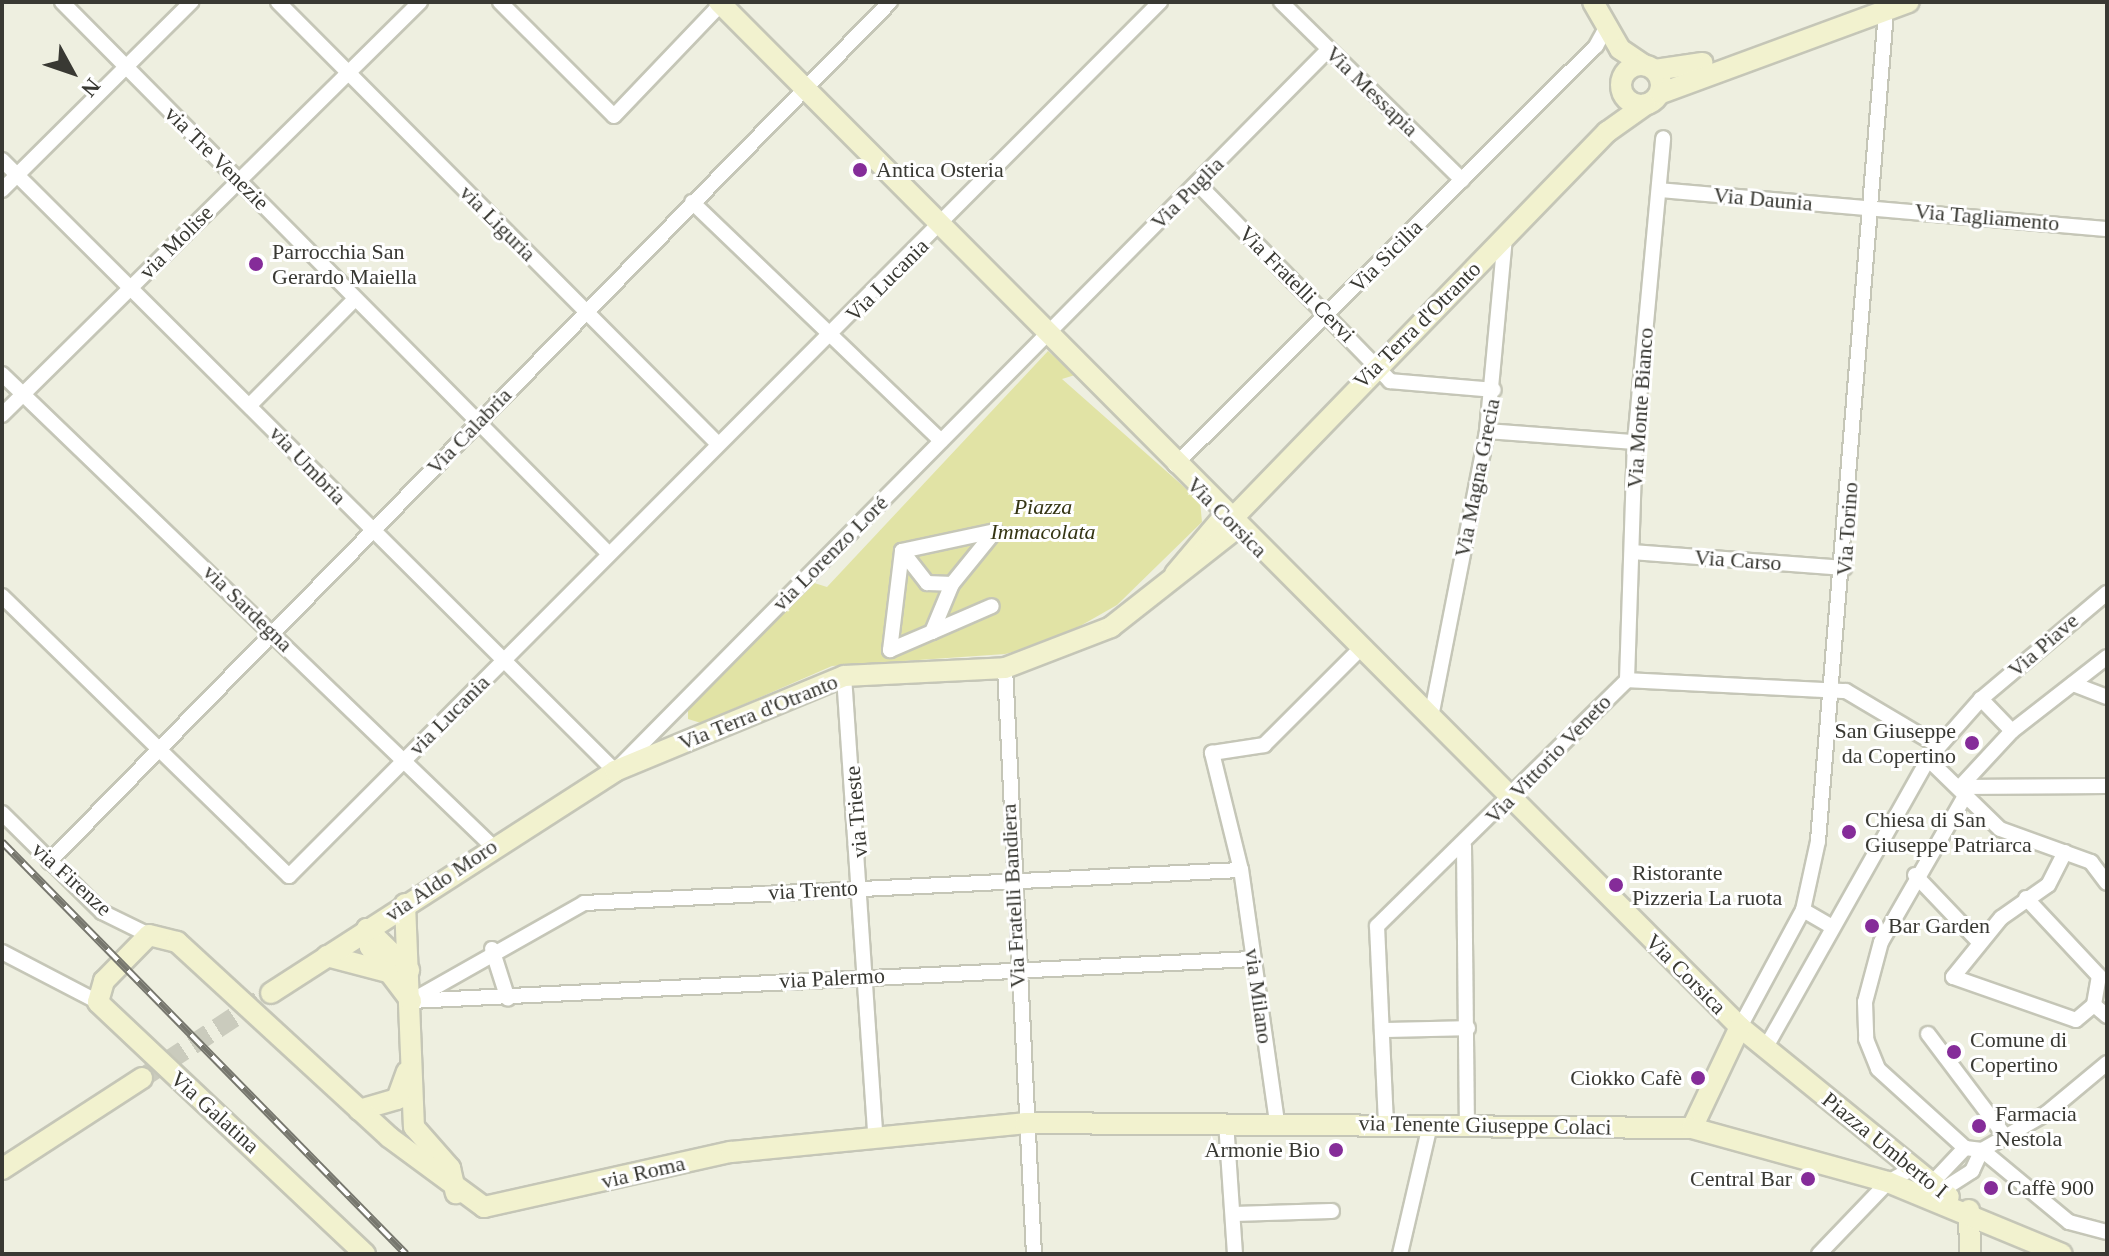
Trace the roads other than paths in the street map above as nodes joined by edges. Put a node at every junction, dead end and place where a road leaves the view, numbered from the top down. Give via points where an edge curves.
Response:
1 (62, 2) edge
2 (191, 2) edge
3 (278, 2) edge
4 (420, 2) edge
5 (500, 2) edge
6 (890, 2) edge
7 (1160, 2) edge
8 (1281, 2) edge
9 (1593, 2) edge
10 (1909, 2) edge
11 (720, 3) edge
12 (1882, 7) edge
13 (1601, 37) junction
14 (1329, 49) junction
15 (1620, 49) junction
16 (126, 67) junction
17 (1650, 68) junction
18 (348, 73) junction
19 (1623, 85) junction
20 (803, 89) junction
21 (1652, 99) junction
22 (1607, 132) junction
23 (1663, 138) dead end
24 (2, 160) edge
25 (17, 175) junction
26 (239, 179) junction
27 (1462, 180) junction
28 (1197, 183) junction
29 (2, 190) edge
30 (1659, 190) junction
31 (692, 202) junction
32 (1867, 207) junction
33 (939, 227) junction
34 (2107, 229) edge
35 (1505, 236) junction
36 (131, 287) junction
37 (355, 299) junction
38 (586, 309) junction
39 (1327, 315) junction
40 (831, 335) junction
41 (1045, 335) junction
42 (1377, 365) junction
43 (2, 374) edge
44 (1494, 390) junction
45 (23, 395) junction
46 (250, 405) junction
47 (2, 415) edge
48 (478, 422) junction
49 (1487, 431) junction
50 (941, 441) junction
51 (1635, 442) junction
52 (718, 444) junction
53 (1175, 465) junction
54 (1231, 522) junction
55 (371, 530) junction
56 (902, 551) junction
57 (1632, 552) junction
58 (609, 554) junction
59 (1844, 568) junction
60 (952, 584) junction
61 (2107, 593) edge
62 (2, 596) edge
63 (992, 606) dead end
64 (273, 630) junction
65 (932, 632) junction
66 (1361, 648) junction
67 (2107, 657) edge
68 (502, 662) junction
69 (1005, 668) junction
70 (844, 676) junction
71 (1627, 680) junction
72 (2073, 684) junction
73 (1834, 693) junction
74 (2107, 697) edge
75 (1981, 699) junction
76 (1431, 717) junction
77 (2012, 731) junction
78 (1937, 745) junction
79 (158, 749) junction
80 (1928, 759) junction
81 (403, 762) junction
82 (615, 771) junction
83 (2107, 786) edge
84 (1962, 792) junction
85 (1509, 798) junction
86 (2, 813) edge
87 (491, 845) junction
88 (1464, 846) junction
89 (2072, 854) junction
90 (49, 862) junction
91 (1241, 870) junction
92 (1915, 875) junction
93 (1010, 881) junction
94 (2107, 883) edge
95 (863, 888) junction
96 (2026, 898) junction
97 (405, 904) junction
98 (1803, 910) junction
99 (1831, 926) junction
100 (367, 929) junction
101 (149, 935) junction
102 (1979, 942) junction
103 (492, 949) junction
104 (2, 952) edge
105 (327, 956) junction
106 (1253, 959) junction
107 (1016, 969) junction
108 (399, 971) junction
109 (869, 976) junction
110 (271, 993) tunnel mouth
111 (508, 999) junction
112 (411, 1001) junction
113 (98, 1002) junction
114 (2094, 1005) junction
115 (2107, 1016) edge
116 (1740, 1027) junction
117 (1468, 1028) junction
118 (1382, 1030) junction
119 (1928, 1034) dead end
120 (1766, 1047) junction
121 (2107, 1063) edge
122 (408, 1068) junction
123 (142, 1078) tunnel mouth
124 (397, 1099) junction
125 (359, 1110) junction
126 (1226, 1122) junction
127 (1277, 1122) junction
128 (1025, 1123) junction
129 (1386, 1124) junction
130 (1430, 1125) junction
131 (1467, 1126) junction
132 (414, 1127) junction
133 (1692, 1128) junction
134 (2005, 1136) junction
135 (389, 1137) junction
136 (876, 1140) junction
137 (1965, 1148) junction
138 (1982, 1150) junction
139 (1894, 1156) junction
140 (2, 1169) edge
141 (1911, 1169) junction
142 (1882, 1180) junction
143 (1934, 1191) junction
144 (456, 1193) junction
145 (1969, 1210) junction
146 (1332, 1211) dead end
147 (1233, 1214) junction
148 (2107, 1232) edge
149 (365, 1254) edge
150 (1034, 1254) edge
151 (1235, 1254) edge
152 (1400, 1254) edge
153 (1819, 1254) edge
154 (1970, 1254) edge
155 (2062, 1254) edge

1 - 16 street, via Tre Venezie
2 - 16 street
3 - 18 street, via Liguria
4 - 18 street, via Molise
5 - 11 street via 614,116
6 - 20 street, Via Calabria
7 - 33 street, Via Lucania
8 - 14 street, Via Messapia
9 - 13 street
10 - 12 street, Via Terra d'Otranto
11 - 20 street, Via Corsica
12 - 17 street, Via Terra d'Otranto via 1683,69
12 - 21 street, Via Terra d'Otranto
12 - 32 street, Via Torino
13 - 15 street
13 - 27 street, Via Sicilia
14 - 27 street, Via Messapia
14 - 28 street, Via Puglia
15 - 17 street
15 - 19 street
16 - 25 street
16 - 26 street, via Tre Venezie
17 - 19 street
17 - 21 street
18 - 26 street, via Molise
18 - 38 street, via Liguria
19 - 21 street
19 - 22 street, Via Terra d'Otranto
20 - 31 street, Via Calabria
20 - 33 street, Via Corsica
21 - 22 street, Via Terra d'Otranto
22 - 35 street, Via Terra d'Otranto
23 - 30 street, Via Monte Bianco
24 - 25 street, via Umbria
25 - 29 street
25 - 36 street, via Umbria
26 - 36 street, via Molise
26 - 37 street, via Tre Venezie
27 - 39 street, Via Sicilia
28 - 39 street, Via Fratelli Cervi
28 - 41 street, Via Puglia
30 - 32 street, Via Daunia
30 - 51 street, Via Monte Bianco
31 - 38 street, Via Calabria
31 - 40 street
32 - 34 street, Via Tagliamento
32 - 59 street, Via Torino
33 - 40 street, Via Lucania
33 - 41 street, Via Corsica
35 - 42 street, Via Terra d'Otranto
35 - 44 street, Via Magna Grecia
36 - 45 street, via Molise
36 - 46 street, via Umbria
37 - 46 street
37 - 48 street, via Tre Venezie
38 - 48 street, Via Calabria
38 - 52 street, via Liguria
39 - 42 street, Via Fratelli Cervi
39 - 53 street, Via Sicilia
40 - 50 street
40 - 52 street, Via Lucania
41 - 50 street, via Lorenzo Loré
41 - 53 street, Via Corsica
42 - 44 street, Via Fratelli Cervi via 1390,381
42 - 54 street, Via Terra d'Otranto
43 - 45 street, via Sardegna
44 - 49 street, Via Magna Grecia
45 - 47 street, via Molise
45 - 64 street, via Sardegna
46 - 55 street, via Umbria
48 - 55 street, Via Calabria
48 - 58 street, via Tre Venezie
49 - 51 street
49 - 76 street, Via Magna Grecia
50 - 82 street, via Lorenzo Loré
51 - 57 street, Via Monte Bianco
52 - 58 street, Via Lucania
53 - 54 street, Via Corsica
54 - 66 street, Via Corsica
54 - 69 street, Via Terra d'Otranto via 1171,580 1111,627
55 - 64 street, Via Calabria
55 - 68 street, via Umbria
56 - 60 street via 927,583
56 - 60 street via 995,531
56 - 65 street via 890,650
57 - 59 street, Via Carso
57 - 71 street, Via Monte Bianco
58 - 68 street, via Lucania
59 - 73 street, Via Torino
60 - 65 street
61 - 75 street, Via Piave
62 - 79 street
63 - 65 street
64 - 79 street, Via Calabria
64 - 81 street, via Sardegna
66 - 76 street, Via Corsica
66 - 91 street, via Milano via 1264,745 1212,753
67 - 72 street
68 - 81 street, via Lucania
68 - 82 street, via Umbria
69 - 70 street, Via Terra d'Otranto
69 - 93 street, Via Fratelli Bandiera
70 - 82 street, Via Terra d'Otranto
70 - 95 street, via Trieste
71 - 73 street, Via Vittorio Veneto
71 - 85 street, Via Vittorio Veneto
72 - 74 street
72 - 77 street
73 - 78 street, Via Vittorio Veneto via 1846,691
73 - 98 street, Via Torino
75 - 77 street
75 - 78 street, Via Piave
76 - 85 street, Via Corsica
77 - 84 street
78 - 80 street, Via Piave
79 - 81 street, via Lucania via 289,876
79 - 90 street, Via Calabria
80 - 84 street
80 - 99 street, Via Piave
81 - 87 street, via Sardegna
82 - 87 street, via Aldo Moro
83 - 84 street
84 - 89 street via 2013,836
84 - 92 street
85 - 88 street, Via Vittorio Veneto
85 - 116 street, Via Corsica
86 - 90 street, via Firenze
87 - 97 street, via Aldo Moro
88 - 117 street
88 - 118 street, Via Vittorio Veneto via 1377,926
89 - 94 street
89 - 96 street via 2048,885
90 - 101 street, via Firenze via 102,912
91 - 93 street, via Trento
91 - 106 street, via Milano
92 - 102 street
92 - 137 street via 1881,942 1865,1002 1866,1039 1891,1087
93 - 95 street, via Trento
93 - 107 street, Via Fratelli Bandiera
95 - 103 street, via Trento via 584,903
95 - 109 street, via Trieste
96 - 102 street
96 - 114 street via 2099,976
97 - 100 street, via Aldo Moro
97 - 108 street
98 - 99 street
98 - 116 street, Via Torino
99 - 120 street, Via Piave
100 - 105 street, via Aldo Moro
100 - 108 street
101 - 113 street via 119,962
101 - 125 street, via Roma via 177,942 226,982
102 - 114 street via 1953,977 2076,1020
103 - 111 street
103 - 112 street, via Trento
104 - 113 street
105 - 108 street
105 - 110 street, via Aldo Moro
106 - 107 street, via Palermo
106 - 127 street, via Milano
107 - 109 street, via Palermo
107 - 128 street, Via Fratelli Bandiera
108 - 112 street
109 - 111 street, via Palermo
109 - 136 street, via Trieste
111 - 112 street, via Palermo
112 - 122 street
113 - 149 street, Via Galatina
114 - 115 street
116 - 120 street, Piazza Umberto I
116 - 133 street
117 - 118 street
117 - 131 street
118 - 129 street, Via Vittorio Veneto
119 - 134 street
120 - 139 street, Piazza Umberto I
121 - 134 street via 2054,1108
122 - 124 street
122 - 132 street
123 - 140 street
124 - 125 street
124 - 135 street
125 - 135 street, via Roma
126 - 127 street, via Roma
126 - 128 street, via Roma
126 - 147 street
127 - 129 street, via Tenente Giuseppe Colaci
128 - 136 street, via Roma
128 - 150 street, Via Fratelli Bandiera
129 - 130 street, via Tenente Giuseppe Colaci
130 - 131 street, via Tenente Giuseppe Colaci
130 - 152 street
131 - 133 street, via Tenente Giuseppe Colaci
132 - 135 street
132 - 144 street via 450,1168
133 - 142 street, Piazza Umberto I
134 - 138 street
135 - 144 street, via Roma
136 - 144 street, via Roma via 731,1152 484,1207
137 - 138 street
137 - 143 street
138 - 143 street via 1972,1171
138 - 148 street via 2069,1222
139 - 141 street, Piazza Umberto I
139 - 142 street
141 - 142 street
141 - 143 street, Piazza Umberto I
142 - 143 street, Piazza Umberto I
142 - 153 street
143 - 145 street, Piazza Umberto I
145 - 154 street
145 - 155 street, Piazza Umberto I
146 - 147 street
147 - 151 street

